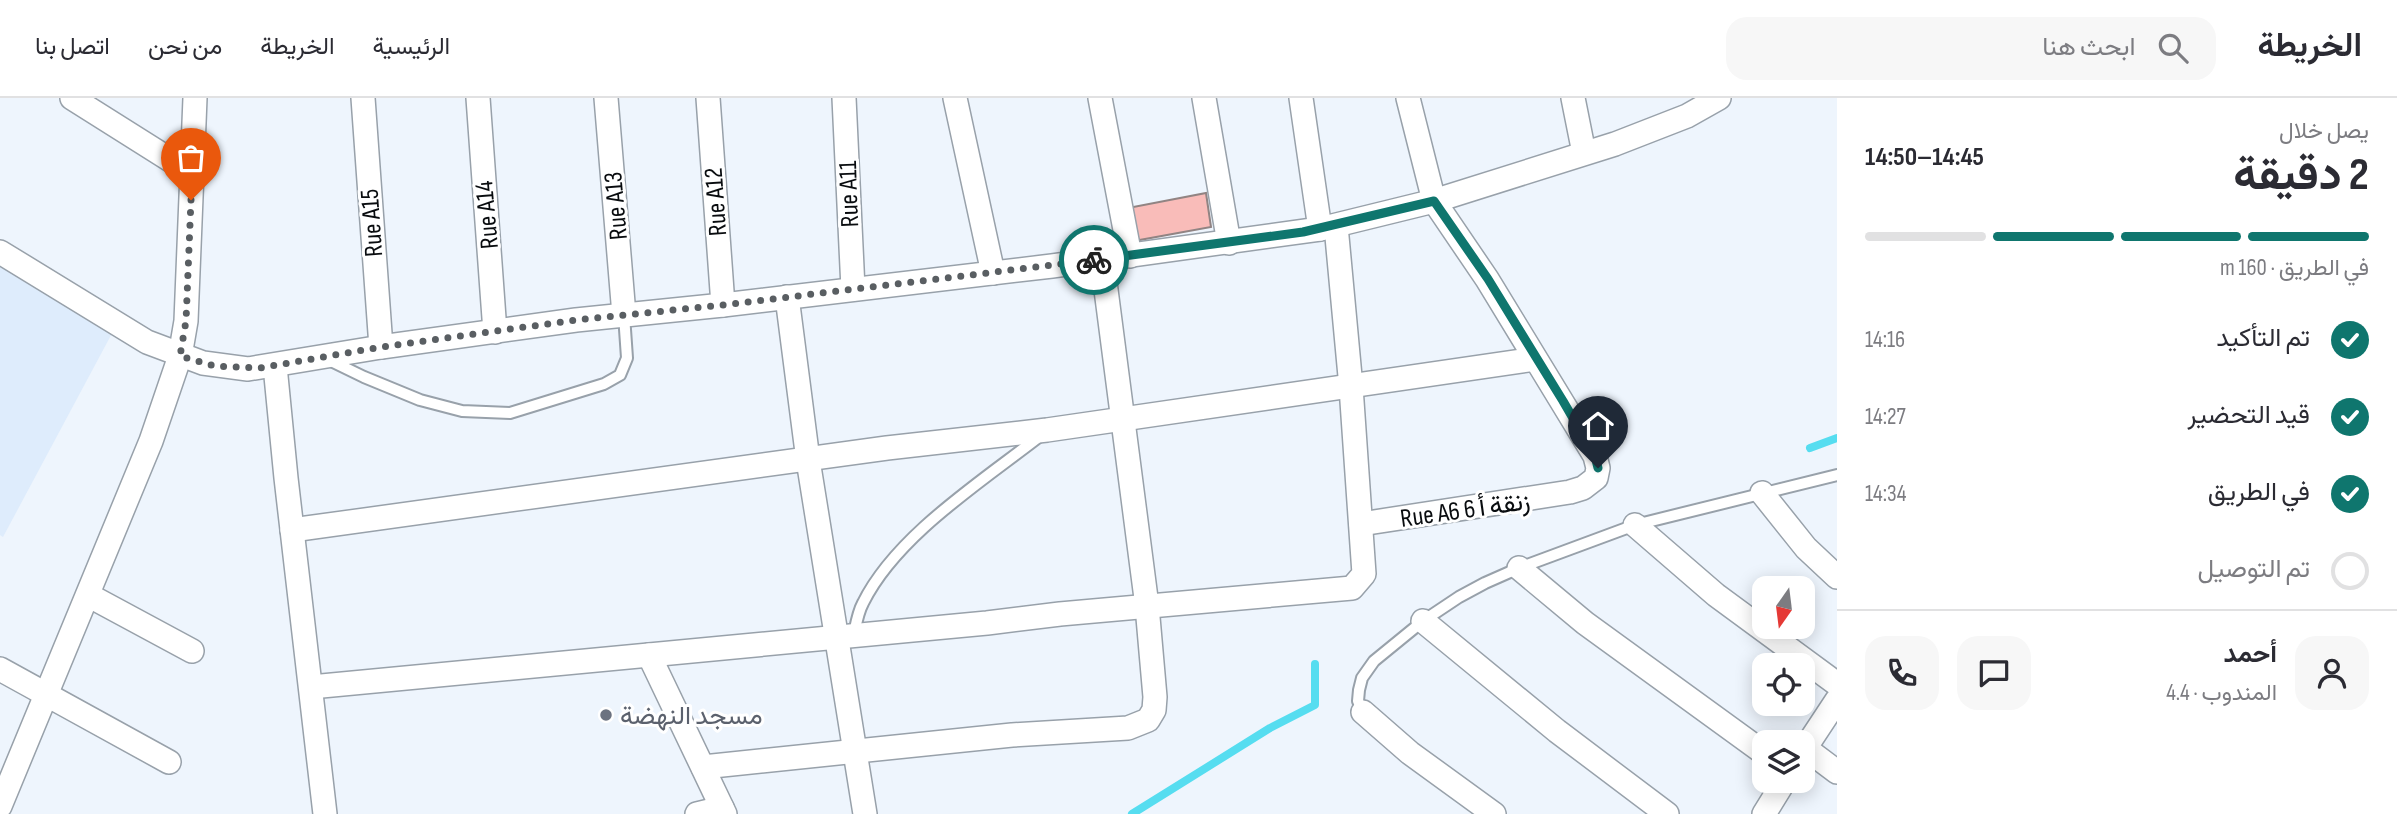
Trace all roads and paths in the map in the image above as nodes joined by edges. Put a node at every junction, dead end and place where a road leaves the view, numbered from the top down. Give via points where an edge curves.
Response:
1 (72, 98) edge
2 (195, 98) edge
3 (363, 98) edge
4 (478, 98) edge
5 (606, 98) edge
6 (708, 98) edge
7 (844, 98) edge
8 (955, 98) edge
9 (1100, 98) edge
10 (1204, 98) edge
11 (1301, 98) edge
12 (1408, 98) edge
13 (1573, 98) edge
14 (1719, 98) edge
15 (1684, 107) edge
16 (1584, 153) junction
17 (191, 173) junction
18 (1434, 201) junction
19 (1328, 227) junction
20 (1229, 243) junction
21 (0, 252) edge
22 (1130, 256) junction
23 (1102, 259) junction
24 (993, 273) junction
25 (853, 289) junction
26 (788, 297) junction
27 (723, 305) junction
28 (624, 315) junction
29 (495, 332) junction
30 (381, 347) junction
31 (180, 356) junction
32 (324, 357) junction
33 (1535, 359) junction
34 (275, 366) junction
35 (1351, 387) junction
36 (1123, 419) junction
37 (1047, 430) junction
38 (808, 460) junction
39 (1837, 475) edge
40 (1762, 493) junction
41 (1361, 524) junction
42 (1635, 525) junction
43 (292, 530) junction
44 (1519, 568) junction
45 (1837, 577) edge
46 (88, 595) junction
47 (1147, 606) junction
48 (1423, 621) junction
49 (845, 635) junction
50 (191, 651) dead end
51 (649, 654) junction
52 (0, 669) edge
53 (1837, 684) edge
54 (311, 687) junction
55 (47, 694) junction
56 (1837, 700) edge
57 (1363, 712) joint
58 (1815, 734) edge
59 (1752, 744) edge
60 (854, 753) junction
61 (1815, 758) edge
62 (169, 762) dead end
63 (703, 767) junction
64 (1837, 772) edge
65 (1777, 793) edge
66 (0, 806) edge
67 (724, 811) edge
68 (13, 814) edge
69 (325, 814) edge
70 (696, 814) edge
71 (865, 814) edge
72 (1494, 814) edge
73 (1667, 814) edge
74 (1764, 814) edge

1 - 17 street
2 - 17 street
3 - 30 street, Rue A15
4 - 29 street, Rue A14
5 - 28 street, Rue A13
6 - 27 street, Rue A12
7 - 25 street, Rue A11
8 - 24 street
9 - 22 street
10 - 20 street
11 - 19 street
12 - 18 street, Rue A6 زنقة أ 6
13 - 16 street
14 - 15 street
15 - 16 street via 1641,135
16 - 18 street
17 - 31 street via 186,321
18 - 19 street
18 - 33 street, Rue A6 زنقة أ 6
19 - 20 street
19 - 35 street
20 - 22 street
21 - 31 street via 147,342
22 - 23 street
23 - 24 street
23 - 36 street
24 - 25 street
25 - 26 street
26 - 27 street
26 - 38 street
27 - 28 street
28 - 29 street
28 - 32 lane via 627,358 620,375 510,413 461,411 420,400
29 - 30 street
30 - 32 street
31 - 34 street via 233,368
31 - 46 street
32 - 34 street
33 - 35 street
33 - 41 street, Rue A6 زنقة أ 6 via 1595,456 1598,468 1592,483 1539,498
34 - 43 street
35 - 36 street
35 - 41 street
36 - 37 street
36 - 47 street
37 - 38 street
37 - 49 lane via 888,562
38 - 43 street
38 - 49 street
39 - 40 lane
40 - 42 lane
40 - 45 street via 1806,548
41 - 47 street via 1364,574 1352,588
42 - 44 lane
42 - 53 street via 1716,595
43 - 54 street
44 - 48 lane via 1459,597
44 - 59 street via 1585,623
46 - 50 street
46 - 55 street
47 - 49 street
47 - 60 street via 1155,697 1148,720 1128,728
48 - 57 lane via 1374,661 1363,678 1358,701
48 - 73 street
49 - 51 street
49 - 60 street
51 - 54 street
51 - 63 street
52 - 55 street
54 - 69 street
55 - 62 street
55 - 66 street
56 - 58 street
57 - 72 street
60 - 63 street
60 - 71 street
61 - 64 street
63 - 67 street
65 - 74 street
66 - 68 street
67 - 70 street

